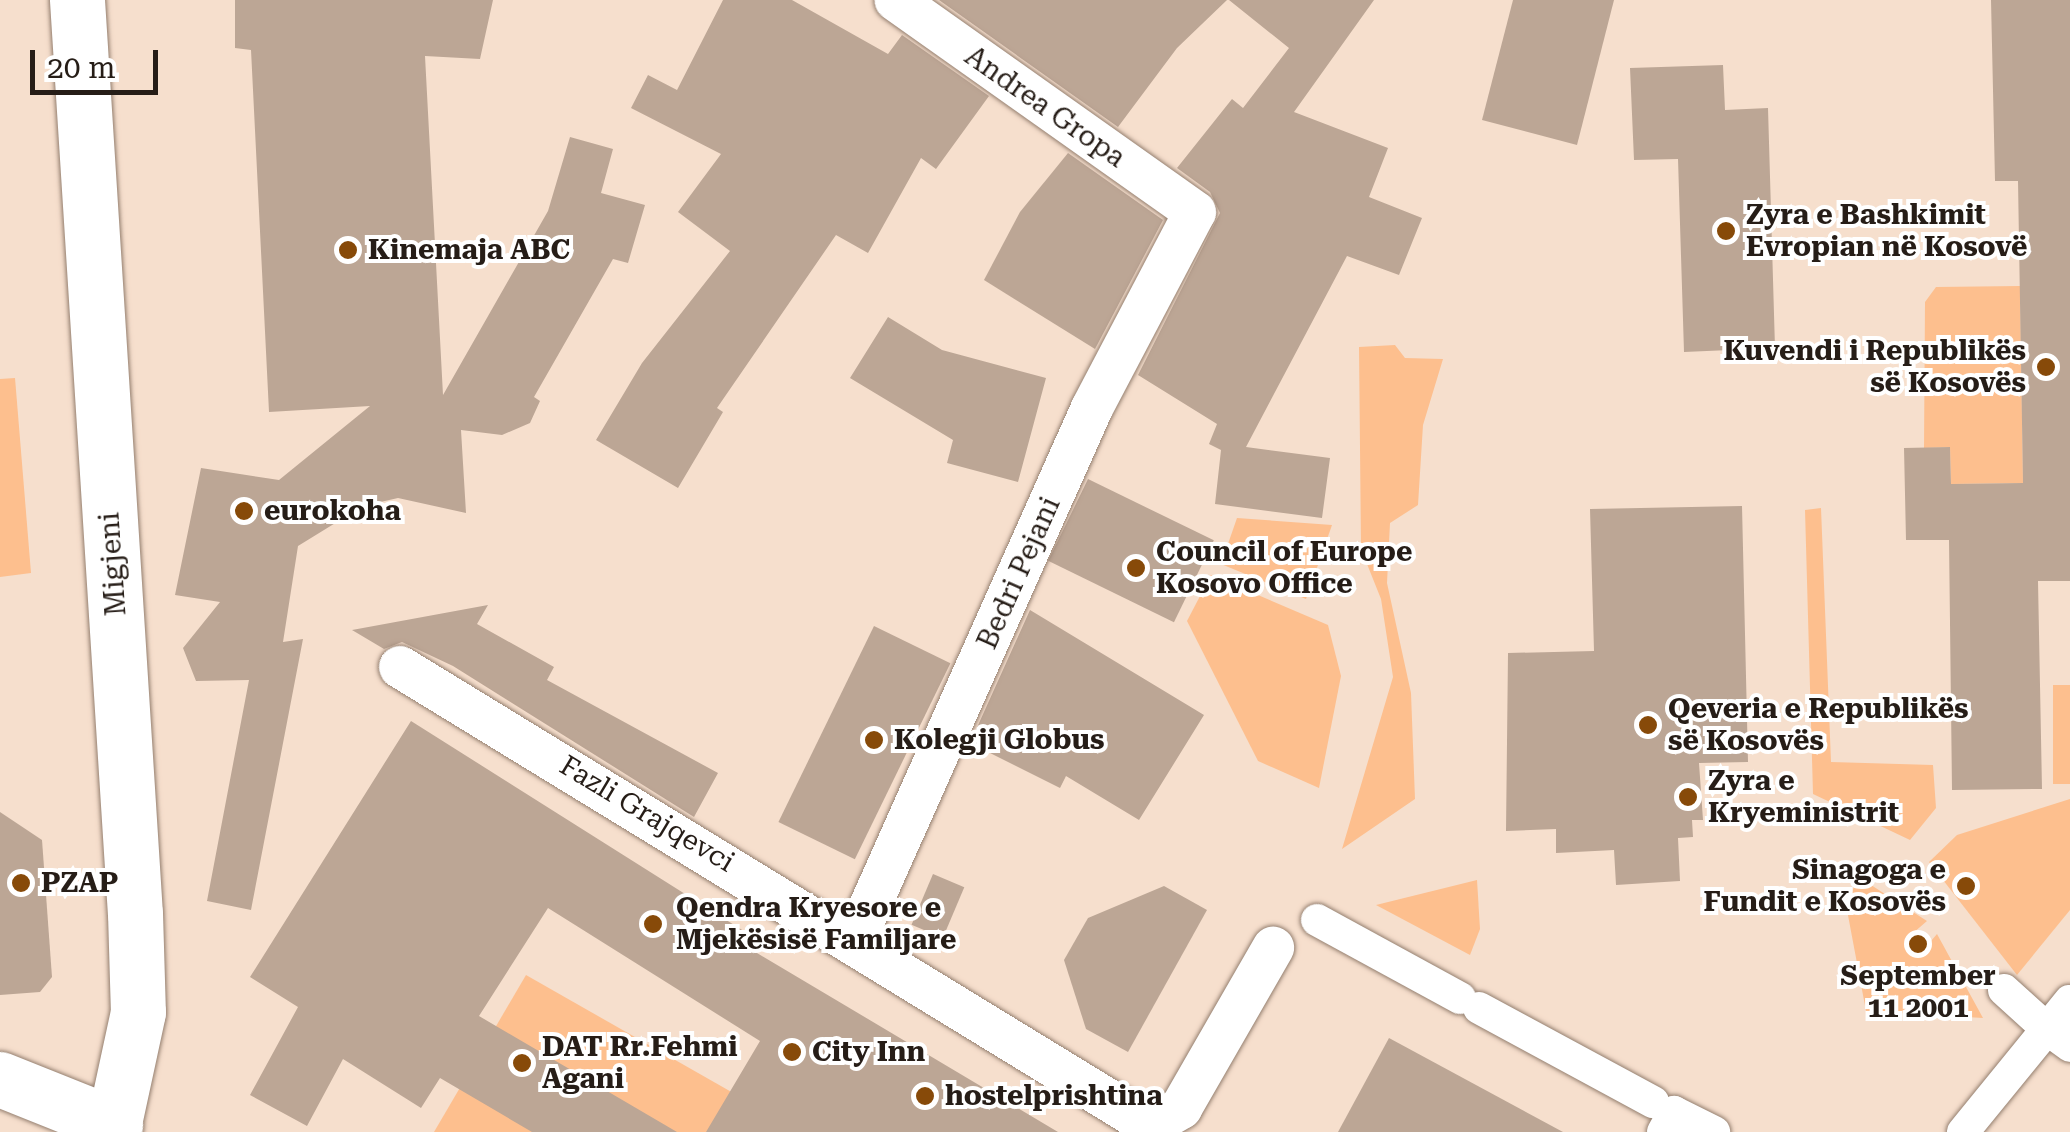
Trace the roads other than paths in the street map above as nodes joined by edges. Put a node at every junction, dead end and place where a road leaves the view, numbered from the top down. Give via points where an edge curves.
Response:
1 (77, 0) edge
2 (896, 0) edge
3 (1194, 212) joint
4 (400, 667) dead end
5 (1317, 920) dead end
6 (854, 940) junction
7 (1272, 948) dead end
8 (2004, 990) dead end
9 (2070, 1001) edge
10 (2059, 1037) edge
11 (0, 1080) edge
12 (1658, 1117) edge
13 (1143, 1127) edge
14 (119, 1130) edge
15 (1714, 1132) edge
16 (1963, 1132) edge

1 - 14 main road, Migjeni via 135,913 138,1012
2 - 3 street, Andrea Gropa
3 - 6 street, Bedri Pejani via 1092,408
4 - 6 street, Fazli Grajqevci
5 - 12 street
6 - 13 street, Fazli Grajqevci
7 - 13 street via 1181,1108
8 - 10 street
9 - 10 street
10 - 16 street
11 - 14 main road
12 - 15 street via 1674,1112

